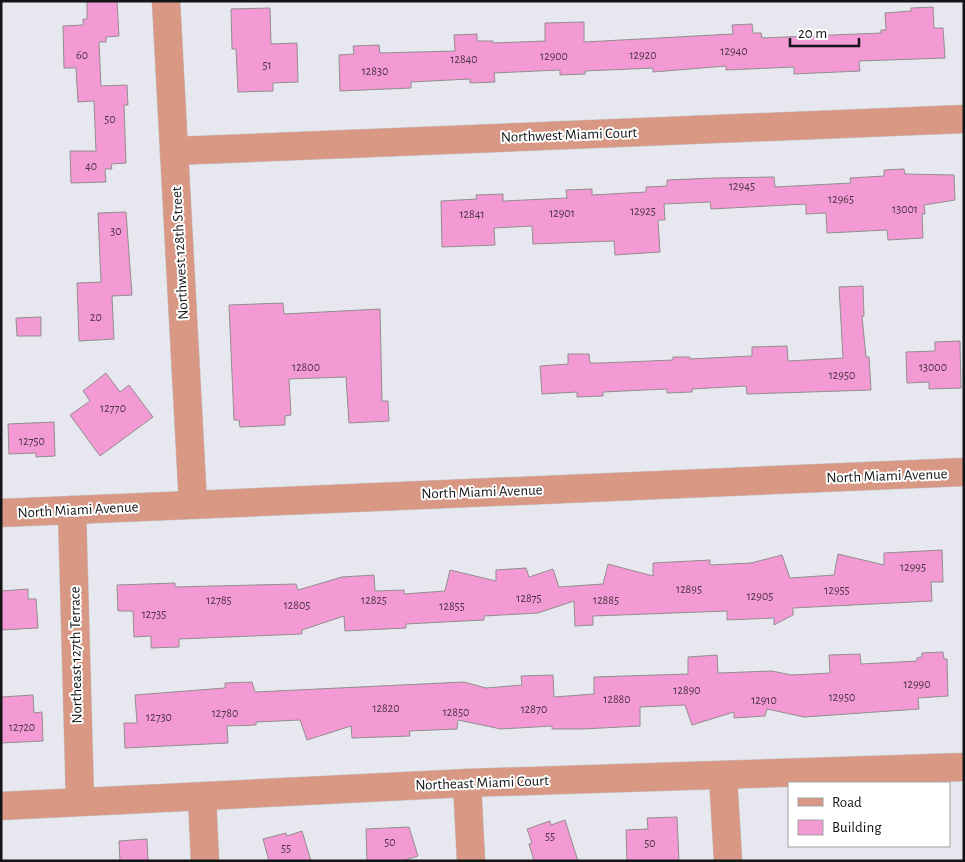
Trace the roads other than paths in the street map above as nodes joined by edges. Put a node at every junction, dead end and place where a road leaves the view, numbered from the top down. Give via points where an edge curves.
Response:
1 (166, 1) edge
2 (964, 119) edge
3 (174, 151) junction
4 (964, 472) edge
5 (194, 504) junction
6 (72, 510) junction
7 (1, 513) edge
8 (964, 767) edge
9 (723, 776) junction
10 (467, 783) junction
11 (202, 796) junction
12 (80, 801) junction
13 (1, 806) edge
14 (205, 861) edge
15 (471, 861) edge
16 (728, 861) edge

1 - 3 street, Northwest 128th Street
2 - 3 street, Northwest Miami Court
3 - 5 street, Northwest 128th Street
4 - 5 street, North Miami Avenue
5 - 6 street, North Miami Avenue
6 - 7 street, North Miami Avenue
6 - 12 street, Northeast 127th Terrace
8 - 9 street, Northeast Miami Court
9 - 10 street, Northeast Miami Court
9 - 16 street
10 - 11 street, Northeast Miami Court
10 - 15 street
11 - 12 street, Northeast Miami Court
11 - 14 street
12 - 13 street, Northeast Miami Court

